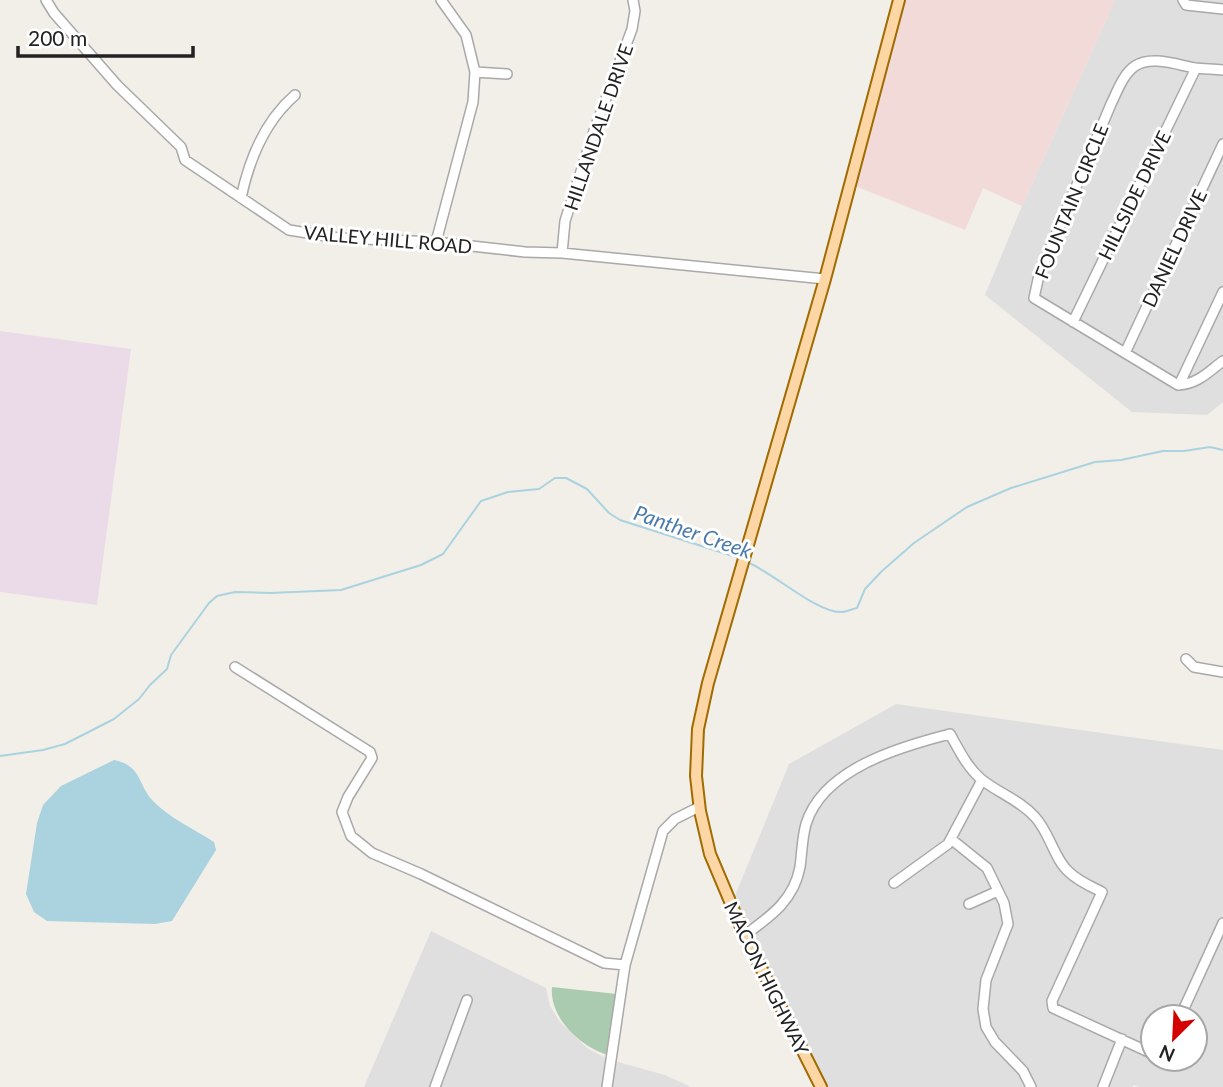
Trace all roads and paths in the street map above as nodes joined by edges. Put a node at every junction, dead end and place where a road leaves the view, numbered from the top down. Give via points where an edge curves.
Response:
1 (46, 0) edge
2 (441, 0) edge
3 (633, 0) edge
4 (899, 0) edge
5 (1183, 0) edge
6 (1223, 9) edge
7 (1196, 68) junction
8 (1223, 70) edge
9 (475, 72) junction
10 (507, 74) dead end
11 (295, 94) dead end
12 (1223, 144) edge
13 (241, 198) junction
14 (436, 242) junction
15 (562, 254) junction
16 (824, 279) junction
17 (1223, 292) edge
18 (1073, 322) junction
19 (1125, 352) junction
20 (1223, 361) edge
21 (1179, 384) junction
22 (1186, 659) dead end
23 (235, 667) dead end
24 (1223, 671) edge
25 (982, 780) junction
26 (699, 807) junction
27 (951, 839) junction
28 (894, 883) dead end
29 (998, 891) junction
30 (969, 904) dead end
31 (1223, 923) edge
32 (745, 935) junction
33 (625, 965) junction
34 (467, 1000) dead end
35 (1186, 1003) edge
36 (1122, 1039) junction
37 (1139, 1047) edge
38 (435, 1087) edge
39 (607, 1087) edge
40 (821, 1087) edge
41 (1031, 1087) edge
42 (1103, 1087) edge

1 - 13 street, VALLEY HILL ROAD via 117,85 181,148 186,160
2 - 9 street via 466,35
3 - 15 street, HILLANDALE DRIVE via 632,29 565,222
4 - 16 main road, MACON HIGHWAY
5 - 6 street via 1186,5
7 - 8 street, FOUNTAIN CIRCLE
7 - 18 street, HILLSIDE DRIVE
7 - 18 street, FOUNTAIN CIRCLE via 1150,62 1135,65 1121,82 1035,289 1034,298
9 - 10 street
9 - 14 street via 473,102
11 - 13 street via 276,112 248,166
12 - 19 street, DANIEL DRIVE
13 - 14 street, VALLEY HILL ROAD via 289,230 339,238
14 - 15 street, VALLEY HILL ROAD
15 - 16 street, VALLEY HILL ROAD
16 - 26 main road, MACON HIGHWAY via 708,684 696,751
17 - 21 street
18 - 19 street, FOUNTAIN CIRCLE
19 - 21 street, FOUNTAIN CIRCLE
20 - 21 street via 1201,379
22 - 24 street via 1194,667
23 - 33 street via 370,752 372,758 342,813 351,836 372,853 604,963
25 - 27 street
25 - 32 street via 950,734 866,763 836,781 807,823 796,882 788,897 773,915
25 - 36 street via 1036,818 1063,867 1102,892 1052,1001 1054,1008
26 - 32 main road, MACON HIGHWAY via 715,869
26 - 33 street via 663,831
27 - 28 street
27 - 29 street via 987,868
29 - 30 street
29 - 41 street via 1008,924 986,980 986,1027
31 - 35 street
32 - 40 main road, MACON HIGHWAY
33 - 39 street
34 - 38 street
36 - 37 street
36 - 42 street

